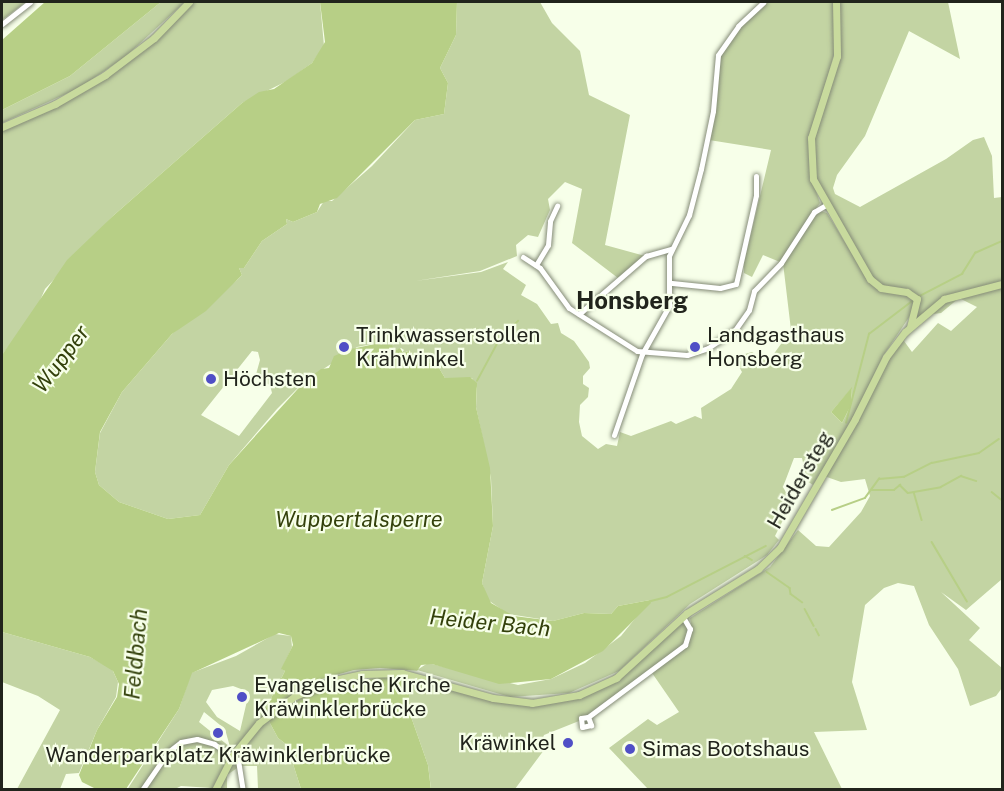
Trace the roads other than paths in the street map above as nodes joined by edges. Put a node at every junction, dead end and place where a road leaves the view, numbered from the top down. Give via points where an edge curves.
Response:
1 (30, 2) edge
2 (189, 2) edge
3 (764, 2) edge
4 (836, 2) edge
5 (2, 24) edge
6 (2, 127) edge
7 (756, 176) dead end
8 (557, 206) dead end
9 (824, 206) junction
10 (671, 249) junction
11 (523, 257) dead end
12 (536, 265) junction
13 (672, 283) junction
14 (1002, 284) edge
15 (579, 314) junction
16 (910, 327) junction
17 (645, 351) junction
18 (614, 435) dead end
19 (683, 617) junction
20 (588, 717) dead end
21 (233, 755) junction
22 (142, 789) edge
23 (215, 789) edge
24 (243, 789) edge

1 - 5 street
2 - 6 main road via 154,38 105,75
3 - 10 street via 738,26 718,55 715,102 701,169 689,215
4 - 9 main road via 837,56 815,122 810,153 813,180
7 - 13 street via 756,195 736,284 720,288
8 - 12 street via 550,221 548,245
9 - 16 main road via 870,279 884,289 907,292 916,298
9 - 17 street via 814,212 782,263 754,291 744,319 729,335 687,355
10 - 13 street via 668,266
10 - 15 street via 646,256
11 - 12 street
12 - 15 street via 551,280 562,302
13 - 17 street via 667,314
14 - 16 main road via 952,295
15 - 17 street via 638,351
16 - 19 main road, Heidersteg via 886,357 780,548 758,569
17 - 18 street
19 - 20 street via 690,629 685,645
19 - 21 main road, Heidersteg via 621,674 570,698 538,702 504,700 432,679 387,672 341,678 301,693 267,716
21 - 22 street via 205,740 184,741 165,756
21 - 23 main road, Heidersteg
21 - 24 street via 241,764

